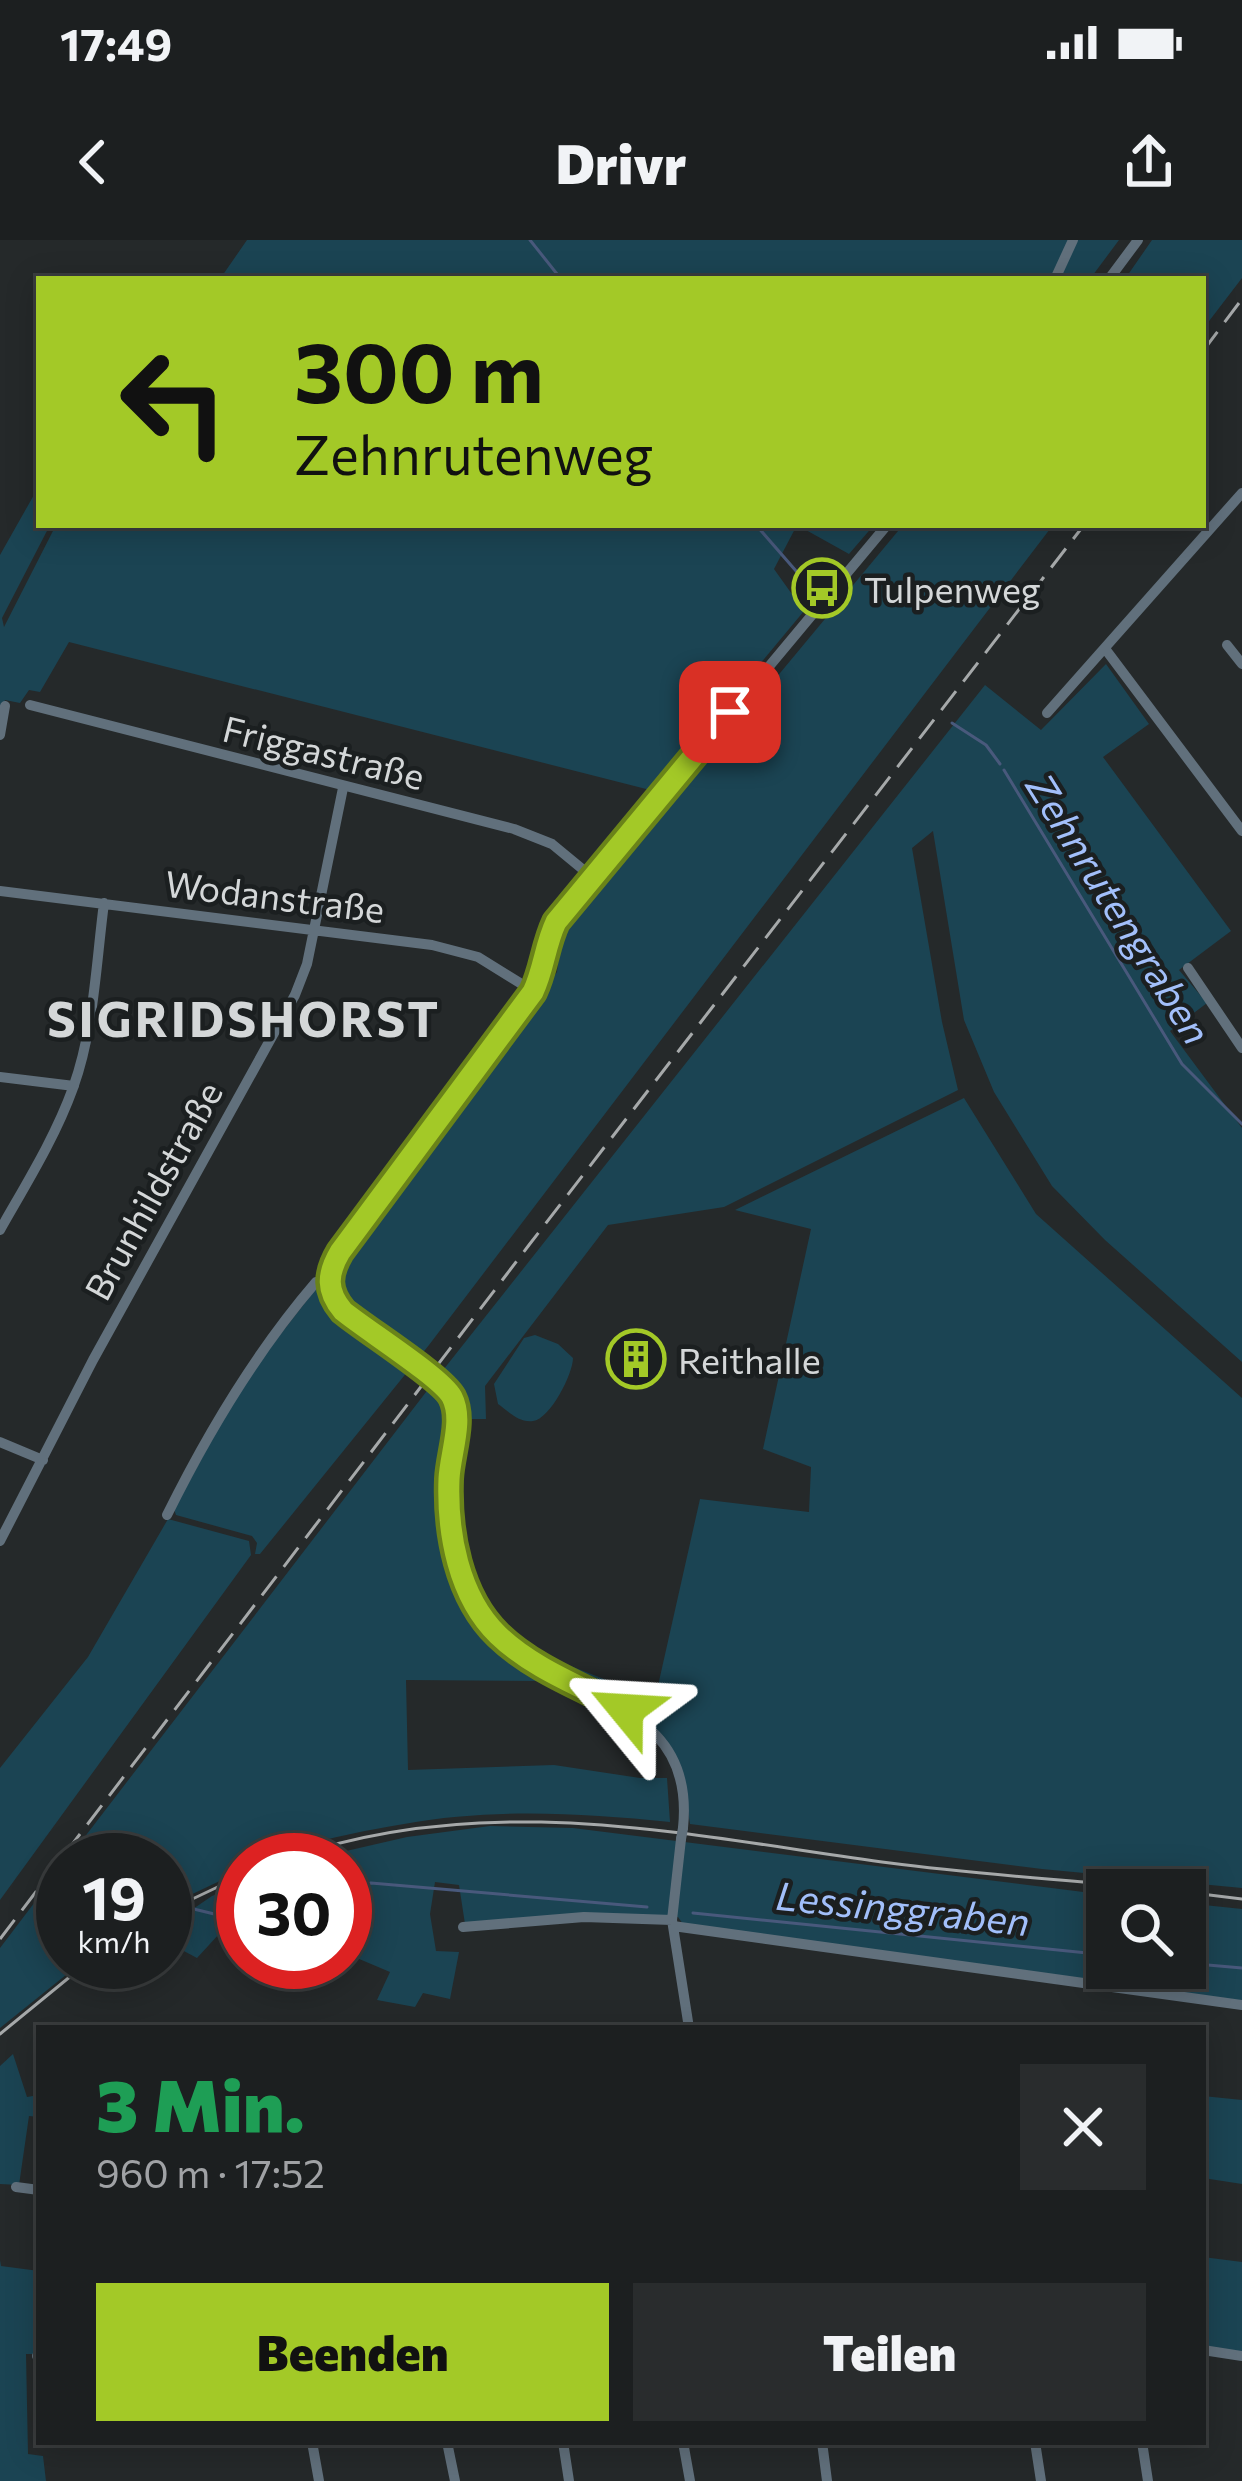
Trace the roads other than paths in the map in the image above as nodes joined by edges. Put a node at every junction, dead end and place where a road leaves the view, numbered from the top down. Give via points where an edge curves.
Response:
1 (1072, 240) edge
2 (1138, 240) edge
3 (1056, 276) edge
4 (1111, 276) edge
5 (1241, 498) edge
6 (884, 528) edge
7 (1227, 645) dead end
8 (1106, 650) junction
9 (1242, 664) edge
10 (30, 705) dead end
11 (5, 706) dead end
12 (1047, 712) dead end
13 (0, 735) edge
14 (343, 788) junction
15 (1242, 831) edge
16 (592, 877) junction
17 (0, 891) edge
18 (104, 903) junction
19 (314, 931) junction
20 (1188, 968) dead end
21 (533, 992) junction
22 (1242, 1048) edge
23 (0, 1077) edge
24 (74, 1086) junction
25 (0, 1230) edge
26 (329, 1281) junction
27 (0, 1442) edge
28 (43, 1460) junction
29 (167, 1515) dead end
30 (0, 1541) edge
31 (672, 1923) junction
32 (463, 1927) dead end
33 (1242, 2005) edge
34 (689, 2025) edge
35 (16, 2187) dead end
36 (36, 2190) edge
37 (1206, 2350) edge
38 (1242, 2356) edge
39 (313, 2445) edge
40 (448, 2445) edge
41 (563, 2445) edge
42 (684, 2445) edge
43 (822, 2445) edge
44 (1035, 2445) edge
45 (1142, 2445) edge
46 (320, 2481) edge
47 (455, 2481) edge
48 (569, 2481) edge
49 (690, 2481) edge
50 (827, 2481) edge
51 (1041, 2481) edge
52 (1148, 2481) edge

1 - 3 street
2 - 4 street
5 - 8 street
6 - 16 street
7 - 9 street
8 - 12 street
8 - 15 street
10 - 14 street, Friggastraße
11 - 13 street
14 - 16 street, Friggastraße via 514,829 552,844
14 - 19 street, Brunhildstraße
16 - 21 street via 556,922
17 - 18 street, Wodanstraße
18 - 19 street, Wodanstraße
18 - 24 street
19 - 21 street, Wodanstraße via 478,957
19 - 28 street, Brunhildstraße via 295,995
20 - 22 street
21 - 26 street via 340,1252
23 - 24 street
24 - 25 street
26 - 29 street via 316,1282 241,1380
26 - 31 street via 343,1311 453,1399 454,1552 497,1634 626,1710 652,1731 678,1774 684,1805
27 - 28 street
28 - 30 street, Brunhildstraße
31 - 32 street via 584,1917
31 - 33 street
31 - 34 street
35 - 36 street
37 - 38 street
39 - 46 street
40 - 47 street
41 - 48 street
42 - 49 street
43 - 50 street
44 - 51 street
45 - 52 street

